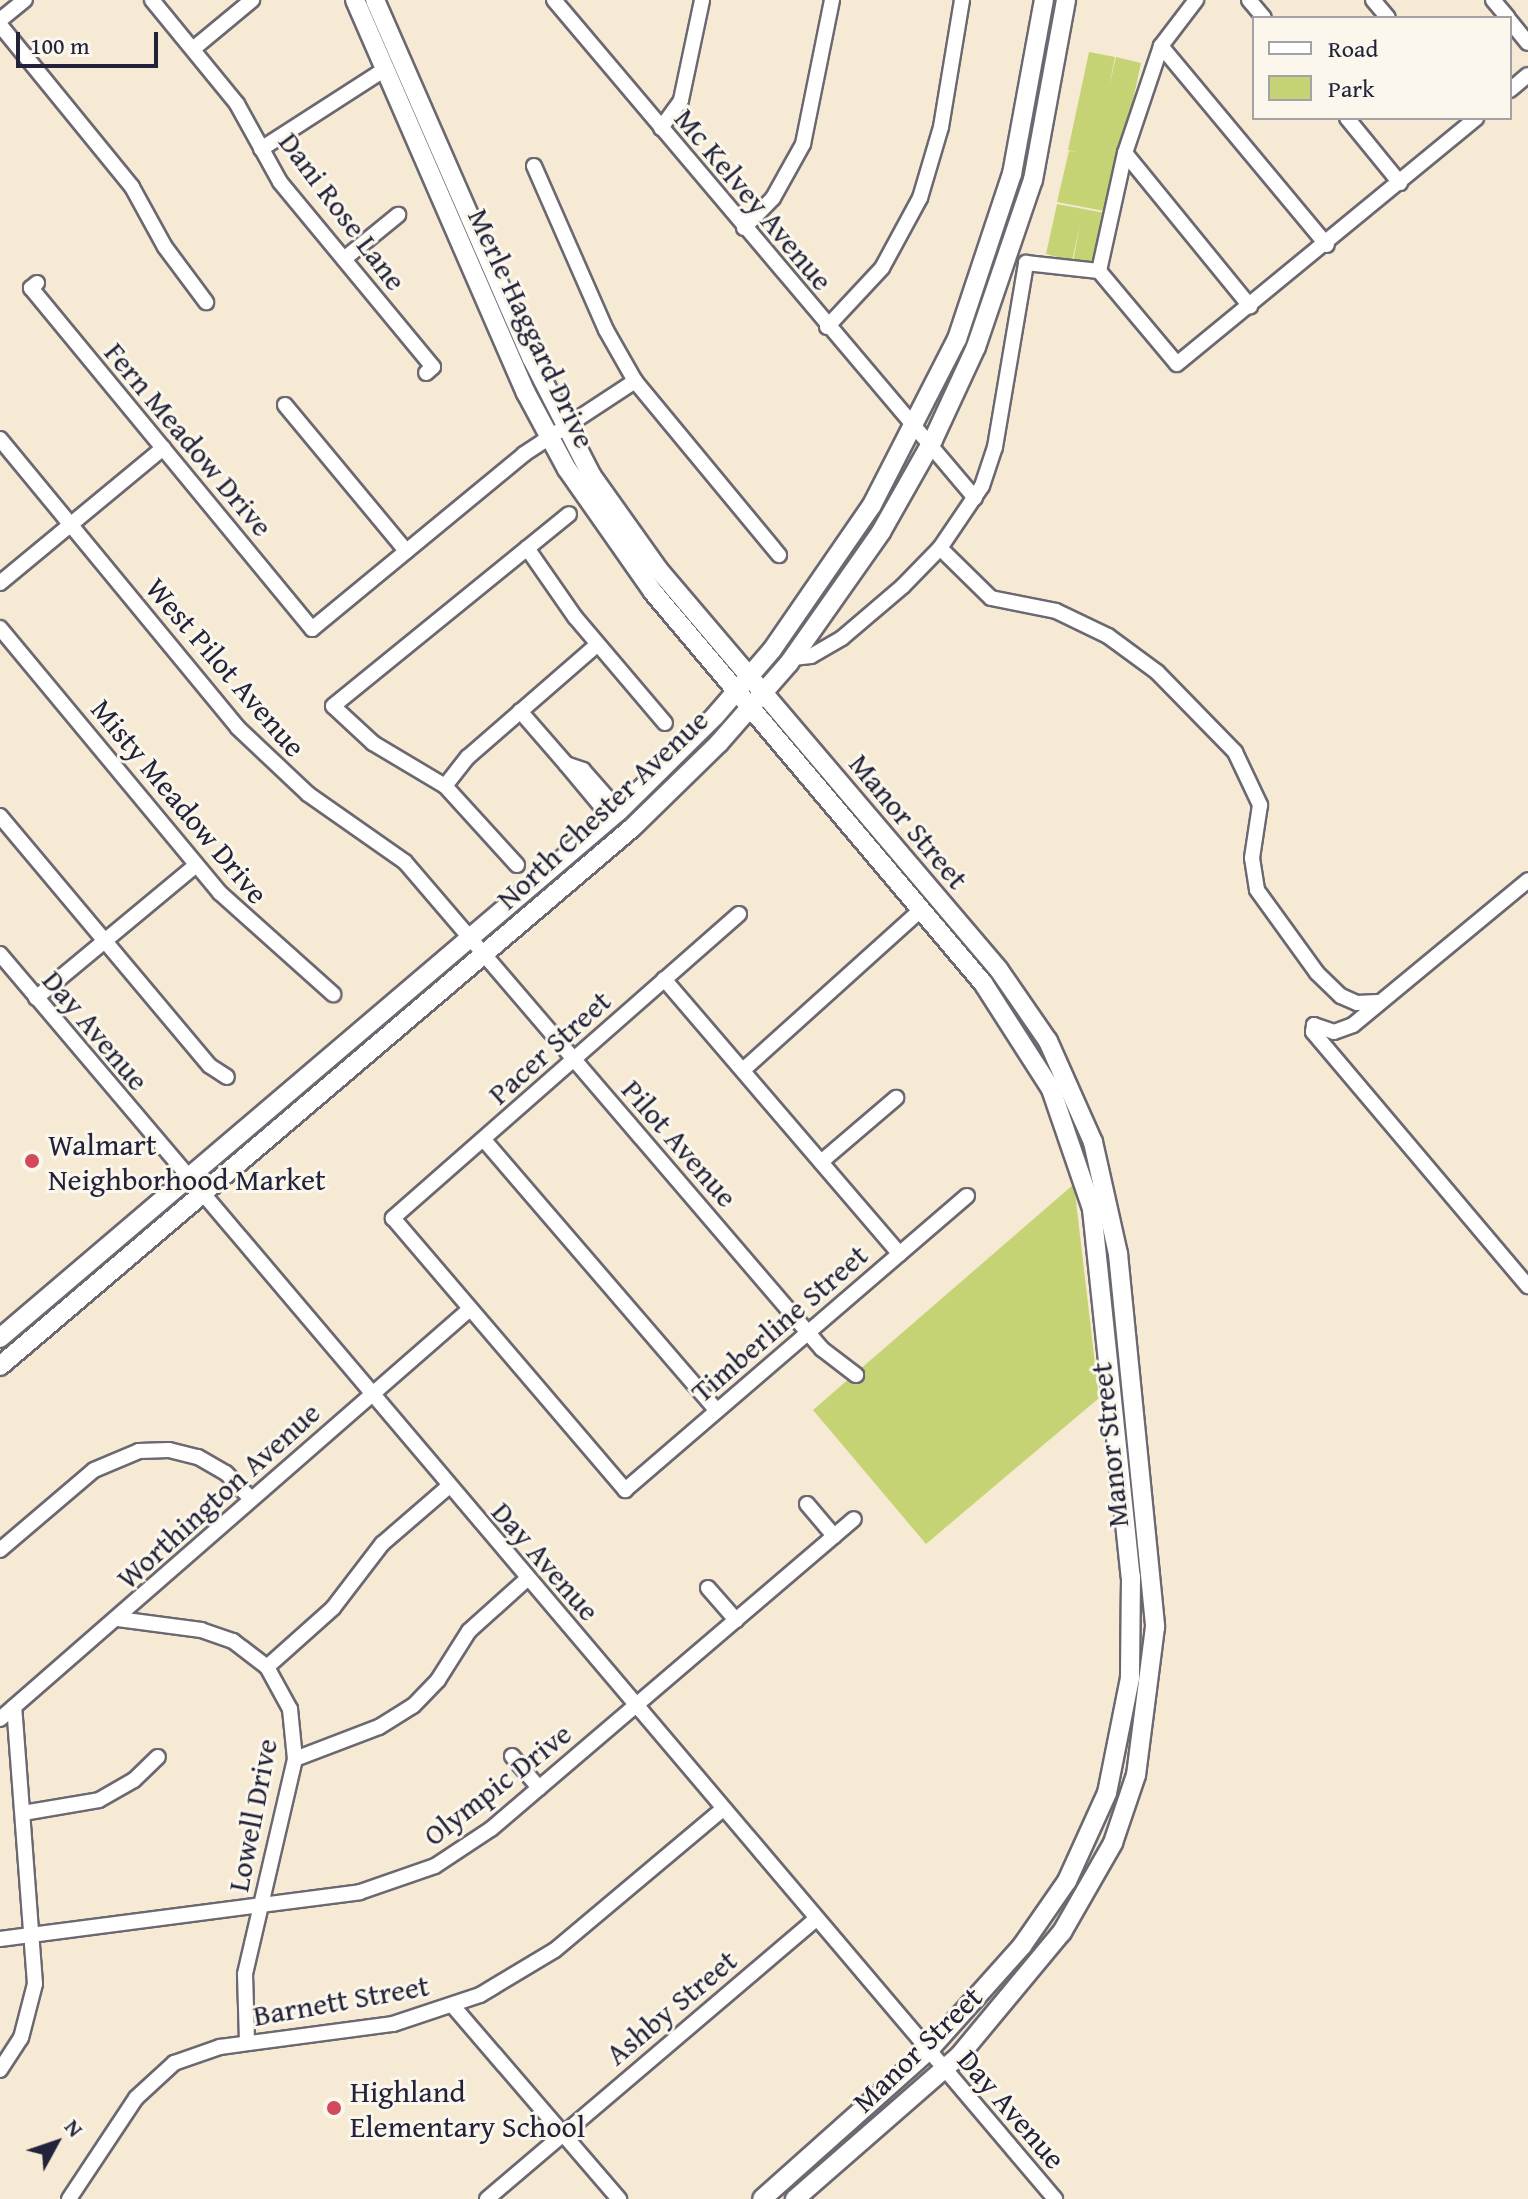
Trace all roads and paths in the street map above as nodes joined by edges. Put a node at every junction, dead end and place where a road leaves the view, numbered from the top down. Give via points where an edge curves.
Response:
1 (25, 0) edge
2 (152, 0) edge
3 (252, 0) edge
4 (355, 0) edge
5 (375, 0) edge
6 (554, 0) edge
7 (702, 0) edge
8 (832, 0) edge
9 (962, 0) edge
10 (1044, 0) edge
11 (1051, 0) edge
12 (1196, 0) edge
13 (1249, 0) edge
14 (1373, 0) edge
15 (1493, 0) edge
16 (1065, 8) edge
17 (1262, 16) edge
18 (1386, 16) edge
19 (1506, 16) edge
20 (0, 23) edge
21 (1512, 23) edge
22 (1528, 43) edge
23 (1161, 46) junction
24 (193, 49) junction
25 (385, 69) junction
26 (1528, 75) edge
27 (1512, 88) edge
28 (1349, 120) edge
29 (1473, 120) edge
30 (661, 128) junction
31 (261, 149) junction
32 (1125, 153) junction
33 (534, 166) dead end
34 (1400, 183) junction
35 (398, 215) dead end
36 (744, 228) junction
37 (1327, 245) junction
38 (344, 259) junction
39 (1099, 271) junction
40 (37, 283) dead end
41 (206, 302) dead end
42 (1250, 306) junction
43 (827, 327) junction
44 (426, 373) dead end
45 (635, 381) junction
46 (285, 405) dead end
47 (914, 430) junction
48 (558, 434) junction
49 (0, 439) edge
50 (163, 448) junction
51 (929, 448) junction
52 (975, 498) junction
53 (569, 514) dead end
54 (70, 525) junction
55 (527, 548) junction
56 (940, 548) junction
57 (406, 551) junction
58 (779, 555) dead end
59 (0, 583) edge
60 (0, 628) edge
61 (597, 645) junction
62 (793, 658) junction
63 (750, 672) junction
64 (763, 689) junction
65 (735, 690) junction
66 (747, 706) junction
67 (520, 711) junction
68 (665, 723) dead end
69 (445, 786) junction
70 (615, 814) junction
71 (0, 816) edge
72 (196, 865) junction
73 (517, 865) dead end
74 (1528, 880) edge
75 (921, 910) junction
76 (739, 914) dead end
77 (471, 937) junction
78 (104, 942) junction
79 (485, 953) junction
80 (0, 954) edge
81 (664, 979) junction
82 (333, 994) dead end
83 (36, 998) junction
84 (1378, 1002) junction
85 (575, 1061) junction
86 (743, 1070) junction
87 (227, 1077) dead end
88 (896, 1098) dead end
89 (484, 1140) junction
90 (821, 1162) junction
91 (187, 1179) junction
92 (201, 1195) junction
93 (967, 1196) dead end
94 (900, 1254) junction
95 (1528, 1286) edge
96 (470, 1309) junction
97 (18, 1323) junction
98 (808, 1332) junction
99 (0, 1338) edge
100 (0, 1346) edge
101 (0, 1366) edge
102 (856, 1375) dead end
103 (370, 1395) junction
104 (717, 1411) junction
105 (448, 1487) junction
106 (251, 1499) junction
107 (807, 1504) dead end
108 (854, 1519) dead end
109 (834, 1536) junction
110 (0, 1550) edge
111 (527, 1579) junction
112 (708, 1588) dead end
113 (118, 1619) junction
114 (736, 1620) junction
115 (267, 1667) junction
116 (636, 1706) junction
117 (14, 1707) junction
118 (0, 1719) edge
119 (512, 1756) dead end
120 (158, 1757) dead end
121 (295, 1759) junction
122 (539, 1788) junction
123 (723, 1809) junction
124 (23, 1813) junction
125 (260, 1906) junction
126 (817, 1918) junction
127 (33, 1934) junction
128 (0, 1939) edge
129 (453, 2006) junction
130 (247, 2043) junction
131 (928, 2051) junction
132 (943, 2069) junction
133 (0, 2070) edge
134 (563, 2134) junction
135 (69, 2199) edge
136 (487, 2199) edge
137 (619, 2199) edge
138 (762, 2199) edge
139 (795, 2199) edge
140 (1055, 2199) edge

1 - 20 street
2 - 24 street, Dani Rose Lane
3 - 24 street
4 - 25 main road, Merle Haggard Drive
5 - 48 main road, Merle Haggard Drive
6 - 30 street, Mc Kelvey Avenue
7 - 30 street via 681,100
8 - 36 street via 803,144 779,189
9 - 43 street via 941,127 920,198 882,268
10 - 47 main road, North Chester Avenue via 1030,98 995,233 957,339
11 - 16 main road
12 - 23 street
13 - 17 street
14 - 18 street
15 - 19 street
16 - 51 main road, North Chester Avenue via 1042,141 1016,239 976,347
20 - 41 street via 132,187 165,247
21 - 22 street
23 - 32 street
23 - 37 street
24 - 31 street, Dani Rose Lane via 237,104
25 - 31 street
25 - 48 main road, Merle Haggard Drive
26 - 27 street
28 - 34 street
29 - 34 street
30 - 36 street, Mc Kelvey Avenue
31 - 38 street, Dani Rose Lane via 280,182
32 - 39 street
32 - 42 street
33 - 45 street via 606,330
34 - 37 street
35 - 38 street
36 - 43 street, Mc Kelvey Avenue
37 - 42 street
38 - 44 street, Dani Rose Lane via 433,367
39 - 42 street via 1177,364
39 - 52 street via 1026,263 995,447
40 - 50 street, Fern Meadow Drive via 31,288
43 - 47 street, Mc Kelvey Avenue
45 - 48 street
45 - 58 street
46 - 57 street
47 - 51 street, Mc Kelvey Avenue
47 - 63 main road, North Chester Avenue via 826,577
48 - 57 street
48 - 63 main road, Merle Haggard Drive via 639,544
48 - 65 main road, Merle Haggard Drive via 636,571
49 - 54 street, West Pilot Avenue
50 - 54 street
50 - 57 street, Fern Meadow Drive via 312,629
51 - 52 street, Mc Kelvey Avenue
51 - 62 main road, North Chester Avenue via 881,532
52 - 56 street
53 - 55 street
54 - 59 street
54 - 77 street, West Pilot Avenue via 260,752 308,794 388,847
55 - 61 street
55 - 69 street via 333,706 373,743
56 - 62 street via 842,638 811,656
56 - 84 street via 991,598 1056,611 1108,636 1157,672 1238,755 1260,805 1252,858 1257,890 1317,973 1341,996 1357,1003
60 - 72 street, Misty Meadow Drive
61 - 67 street
61 - 68 street
62 - 64 main road, North Chester Avenue
63 - 64 main road, Manor Street
63 - 65 main road, North Chester Avenue
64 - 66 main road, North Chester Avenue
64 - 132 main road, Manor Street via 999,970 1048,1041 1093,1142 1118,1254 1155,1627 1136,1775 1113,1843 1062,1932
65 - 66 main road, Manor Street
65 - 70 main road, North Chester Avenue via 684,749
66 - 75 main road, Manor Street
66 - 79 main road, North Chester Avenue via 731,731 667,796
67 - 69 street via 468,757
67 - 70 street via 566,764 583,770
69 - 73 street
70 - 77 main road, North Chester Avenue
71 - 78 street
72 - 78 street
72 - 82 street, Misty Meadow Drive via 240,915 321,978
74 - 84 street
75 - 86 street
75 - 131 main road, Manor Street via 1031,1052 1063,1122 1092,1209 1132,1620 1121,1737 1093,1831 1039,1927
76 - 81 street, Pacer Street
77 - 79 street, Pilot Avenue
77 - 91 main road, North Chester Avenue
78 - 83 street
78 - 87 street via 210,1066
79 - 85 street, Pilot Avenue
79 - 92 main road, North Chester Avenue
80 - 83 street, Day Avenue
81 - 85 street, Pacer Street
81 - 86 street
83 - 91 street, Day Avenue
84 - 95 street via 1347,1028 1334,1032 1314,1025 1313,1032
85 - 89 street, Pacer Street
85 - 98 street, Pilot Avenue
86 - 90 street
88 - 90 street
89 - 96 street, Pacer Street via 393,1218
89 - 104 street
90 - 94 street
91 - 92 street, Day Avenue
91 - 97 main road, North Chester Avenue
92 - 101 main road, North Chester Avenue
92 - 103 street, Day Avenue
93 - 94 street, Timberline Street
94 - 98 street, Timberline Street
96 - 103 street, Worthington Avenue
96 - 104 street, Timberline Street via 625,1490
97 - 99 main road, North Chester Avenue
97 - 100 main road
98 - 102 street, Pilot Avenue
98 - 104 street, Timberline Street
103 - 105 street, Day Avenue
103 - 106 street, Worthington Avenue
105 - 111 street, Day Avenue
105 - 115 street via 370,1555 333,1608
106 - 110 street via 226,1473 198,1457 169,1450 139,1451 94,1470
106 - 113 street, Worthington Avenue
107 - 109 street
108 - 109 street, Olympic Drive
109 - 114 street, Olympic Drive
111 - 116 street, Day Avenue
111 - 121 street via 469,1631 438,1680 413,1706 379,1727
112 - 114 street
113 - 115 street, Lowell Drive via 217,1634
113 - 117 street, Worthington Avenue
114 - 116 street, Olympic Drive
115 - 121 street, Lowell Drive via 290,1709
116 - 122 street, Olympic Drive
116 - 123 street, Day Avenue
117 - 118 street, Worthington Avenue
117 - 124 street
119 - 122 street
120 - 124 street via 134,1780 99,1800
121 - 125 street, Lowell Drive
122 - 125 street, Olympic Drive via 467,1847 408,1878 360,1892
123 - 126 street, Day Avenue
123 - 129 street, Barnett Street via 555,1950 506,1982
124 - 127 street
125 - 127 street, Olympic Drive
125 - 130 street, Lowell Drive via 245,1974
126 - 131 street, Day Avenue
126 - 134 street, Ashby Street
127 - 128 street, Olympic Drive
127 - 133 street via 33,2003 21,2038
129 - 130 street, Barnett Street via 393,2024
129 - 134 street
130 - 135 street, Barnett Street via 203,2051 159,2073 136,2098
131 - 132 street, Day Avenue
131 - 138 main road, Manor Street
132 - 139 main road, Manor Street
132 - 140 street, Day Avenue
134 - 136 street, Ashby Street
134 - 137 street

